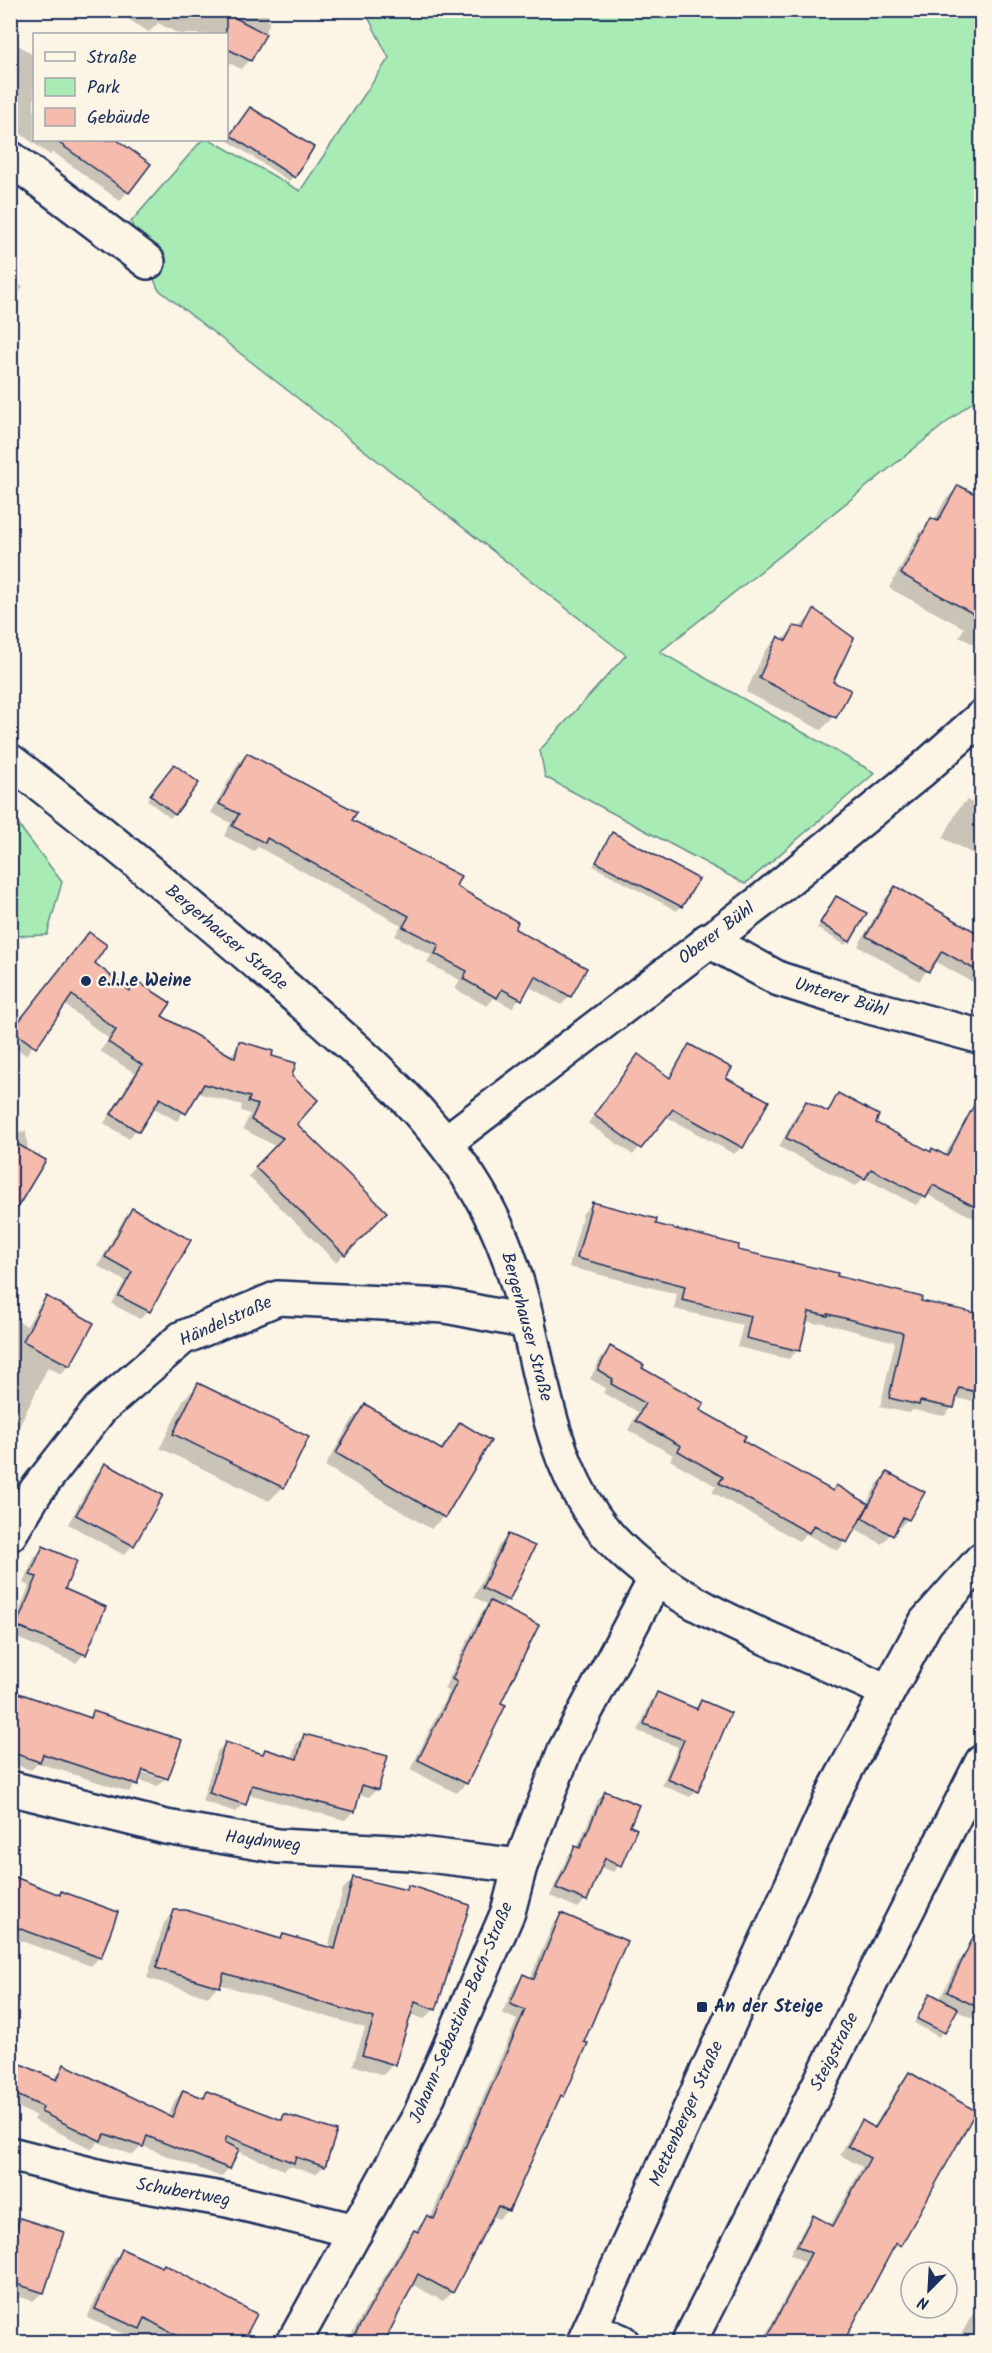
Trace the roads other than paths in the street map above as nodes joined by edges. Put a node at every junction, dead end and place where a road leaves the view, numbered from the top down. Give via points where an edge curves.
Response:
1 (10, 158) edge
2 (148, 262) dead end
3 (981, 717) edge
4 (10, 761) edge
5 (708, 940) junction
6 (981, 1037) edge
7 (445, 1143) junction
8 (528, 1322) junction
9 (10, 1534) edge
10 (981, 1559) edge
11 (656, 1578) junction
12 (886, 1691) junction
13 (981, 1762) edge
14 (10, 1788) edge
15 (520, 1866) junction
16 (10, 2154) edge
17 (356, 2231) junction
18 (588, 2336) edge
19 (294, 2343) edge
20 (622, 2343) edge
21 (689, 2343) edge

1 - 2 street
3 - 5 street, Oberer Bühl via 833,843
4 - 7 street, Bergerhauser Straße via 343,1038 394,1086
5 - 6 street, Unterer Bühl via 779,979
5 - 7 street, Oberer Bühl
7 - 8 street, Bergerhauser Straße via 488,1208 509,1256
8 - 9 street, Händelstraße via 446,1306 278,1298 182,1338 100,1408 36,1491
8 - 11 street, Bergerhauser Straße via 545,1400 568,1473 592,1515 621,1550
10 - 12 street via 926,1622
11 - 12 street, Bergerhauser Straße via 727,1620
11 - 15 street, Johann-Sebastian-Bach-Straße via 565,1750
12 - 18 street, Mettenberger Straße via 837,1786
13 - 21 street, Steigstraße
14 - 15 street, Haydnweg via 166,1827 278,1846 411,1853
15 - 17 street, Johann-Sebastian-Bach-Straße via 508,1912 420,2115
16 - 17 street, Schubertweg via 112,2180 227,2200
17 - 19 street, Johann-Sebastian-Bach-Straße
18 - 20 street

